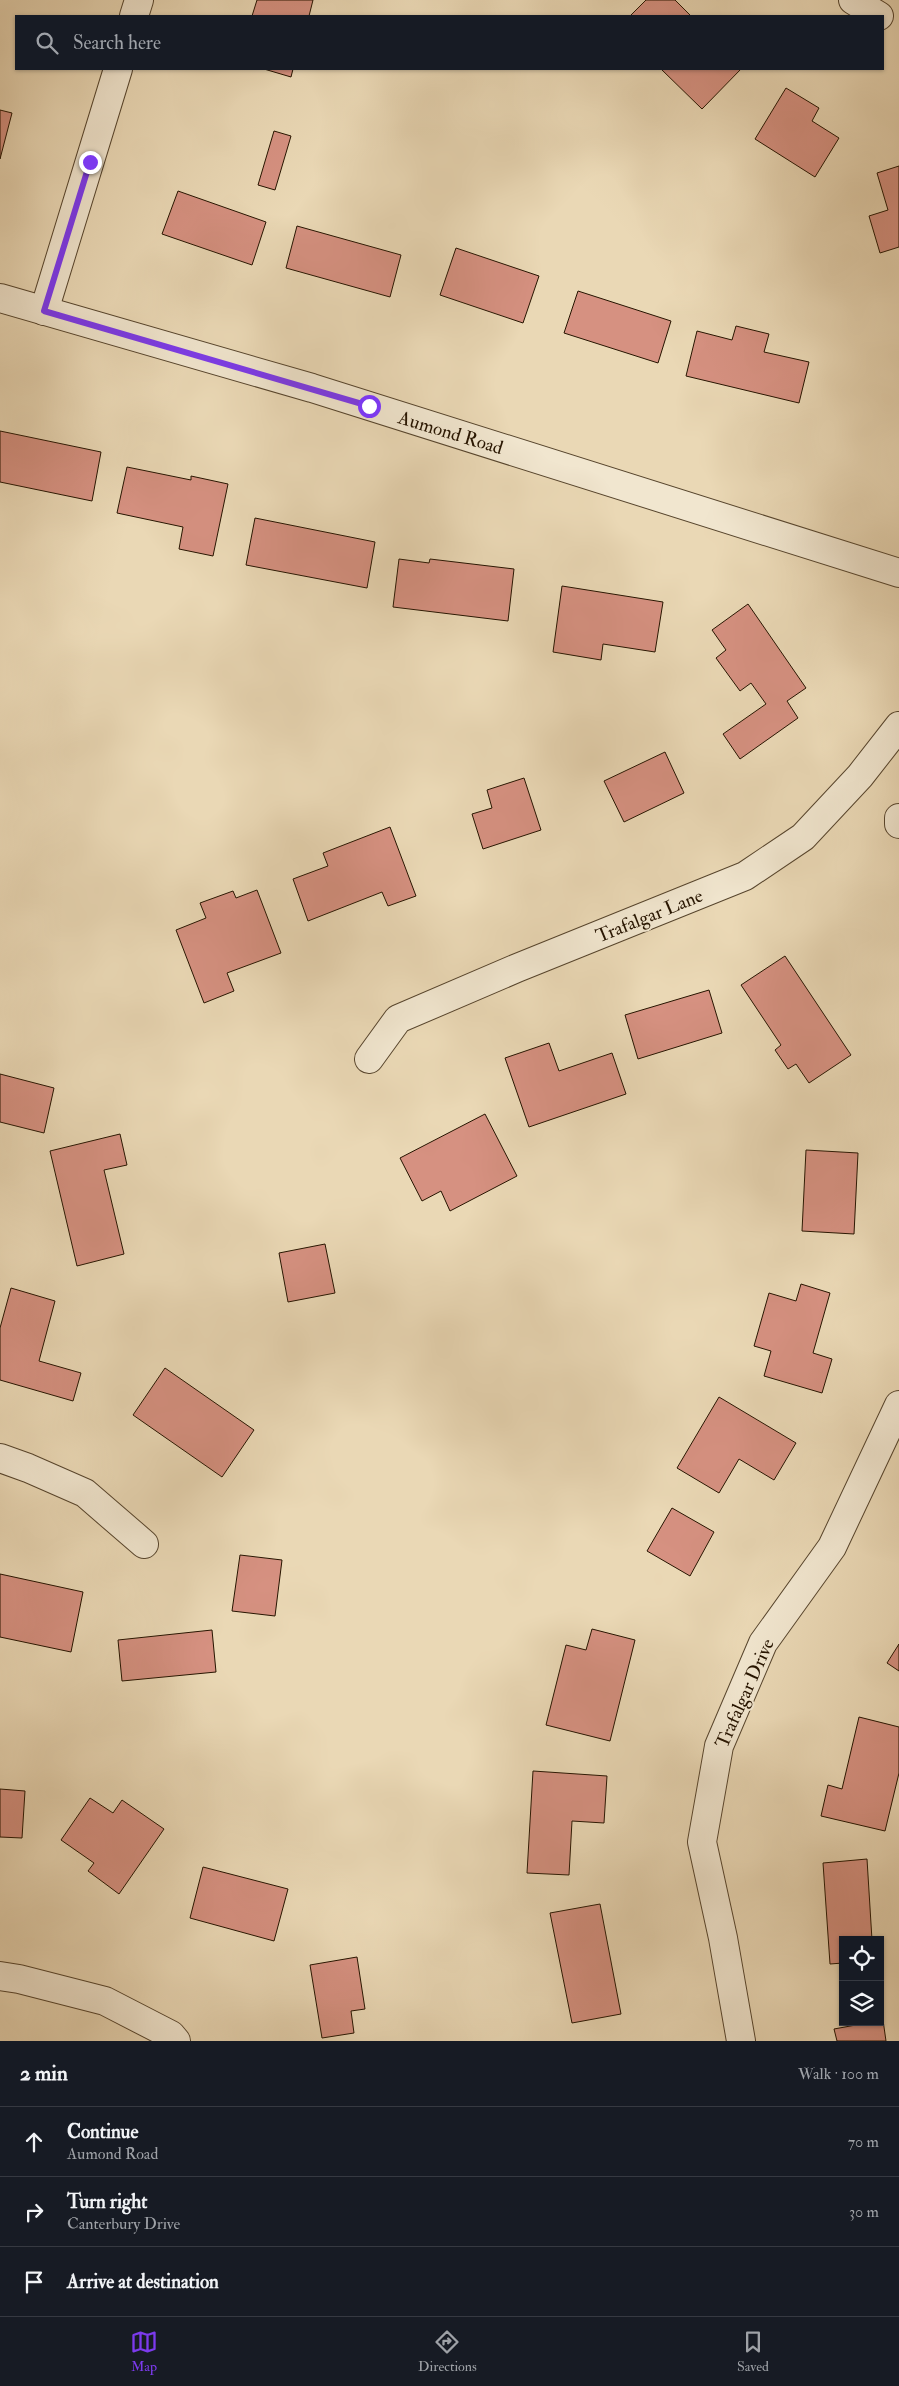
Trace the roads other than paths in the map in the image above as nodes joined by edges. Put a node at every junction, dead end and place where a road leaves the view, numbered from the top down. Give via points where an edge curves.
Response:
1 (139, 0) edge
2 (853, 0) edge
3 (134, 15) edge
4 (877, 15) edge
5 (884, 19) edge
6 (899, 29) edge
7 (118, 70) edge
8 (0, 298) edge
9 (44, 311) junction
10 (899, 573) edge
11 (899, 726) edge
12 (899, 818) edge
13 (899, 824) edge
14 (369, 1059) dead end
15 (899, 1405) edge
16 (0, 1458) edge
17 (144, 1544) dead end
18 (0, 1976) edge
19 (176, 2041) edge
20 (741, 2041) edge

1 - 3 street
2 - 4 street
5 - 6 street
7 - 9 street
8 - 9 street, Aumond Road
9 - 10 street, Aumond Road via 312,388
11 - 14 street, Trafalgar Lane via 860,776 802,837 745,876 398,1019
12 - 13 street
15 - 20 street, Trafalgar Drive via 832,1547 763,1643 718,1746 702,1842
16 - 17 street via 85,1493
18 - 19 street via 104,2002 171,2035

